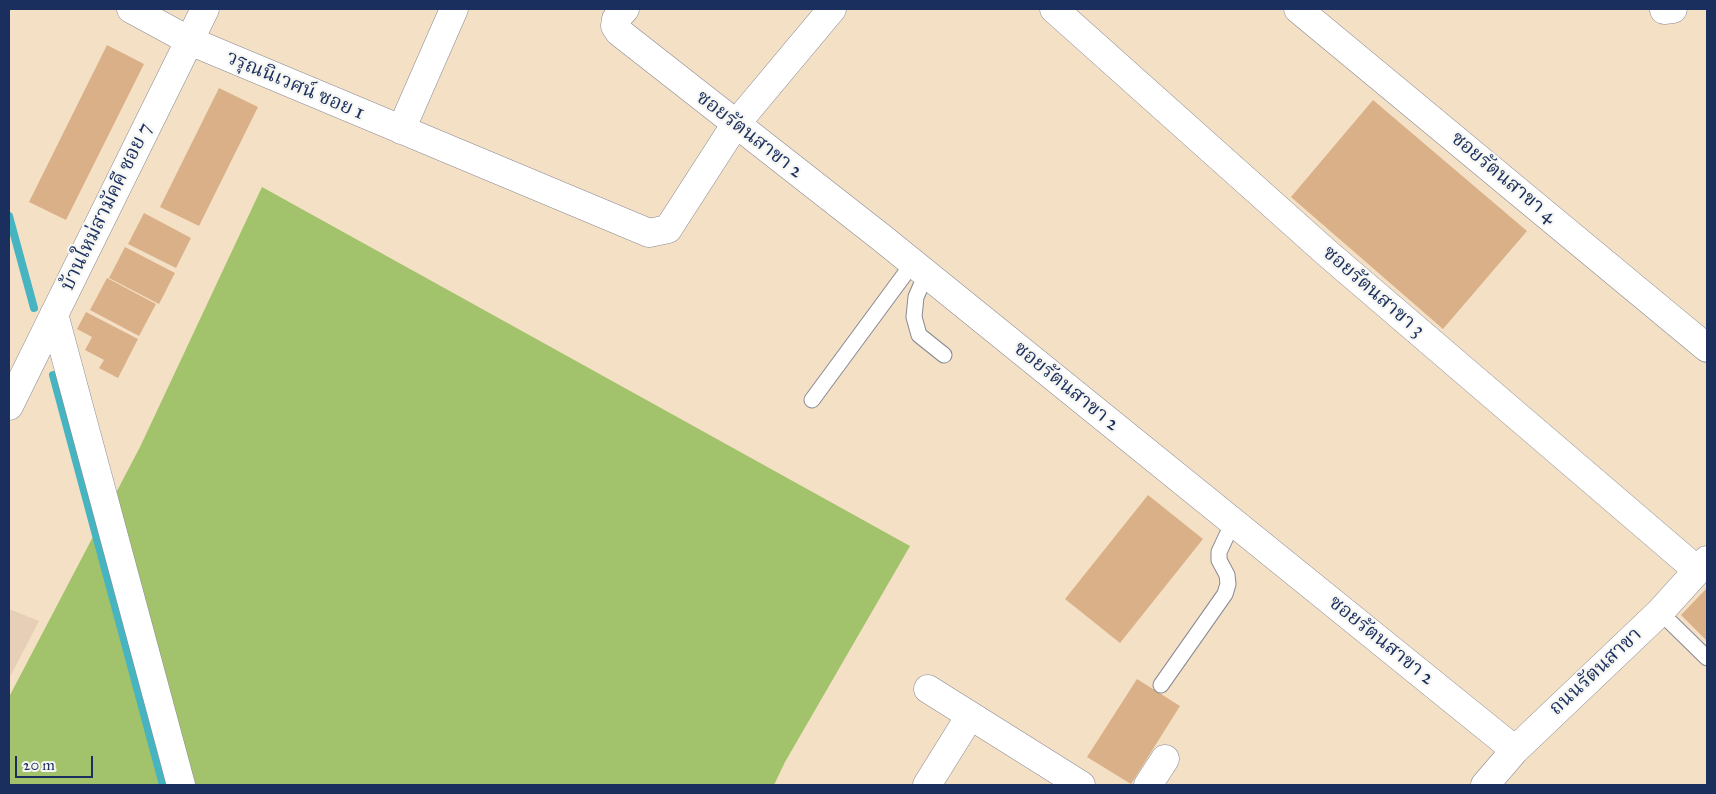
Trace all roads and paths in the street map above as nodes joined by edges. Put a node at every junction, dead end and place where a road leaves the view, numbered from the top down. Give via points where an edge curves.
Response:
1 (131, 9) edge
2 (205, 9) edge
3 (454, 9) edge
4 (832, 9) edge
5 (1054, 9) edge
6 (1298, 9) edge
7 (620, 17) edge
8 (190, 42) junction
9 (736, 125) junction
10 (401, 130) junction
11 (919, 268) junction
12 (54, 314) junction
13 (1707, 348) edge
14 (944, 355) dead end
15 (812, 400) dead end
16 (9, 406) edge
17 (1233, 522) junction
18 (1702, 565) edge
19 (1660, 612) junction
20 (1707, 658) edge
21 (1161, 685) dead end
22 (928, 689) dead end
23 (970, 716) junction
24 (1515, 750) junction
25 (1165, 759) dead end
26 (181, 785) edge
27 (927, 785) edge
28 (1081, 785) edge
29 (1148, 785) edge
30 (1485, 785) edge

1 - 8 street, วรุณนิเวศน์ ซอย 1
2 - 8 street, บ้านใหม่สามัคคี ซอย 7
3 - 10 street
4 - 9 street, วรุณนิเวศน์ ซอย 1
5 - 18 street, ซอยรัตนสาขา 3 via 1327,252
6 - 13 street, ซอยรัตนสาขา 4
7 - 9 street, ซอยรัตนสาขา 2 via 619,32
8 - 10 street, วรุณนิเวศน์ ซอย 1
8 - 12 street, บ้านใหม่สามัคคี ซอย 7
9 - 10 street, วรุณนิเวศน์ ซอย 1 via 668,229 649,233
9 - 11 street, ซอยรัตนสาขา 2
11 - 14 lane via 914,317 919,335
11 - 15 lane
11 - 17 street, ซอยรัตนสาขา 2
12 - 16 street, บ้านใหม่สามัคคี ซอย 7
12 - 26 street
17 - 21 lane via 1219,552 1219,560 1227,575 1225,594
17 - 24 street, ซอยรัตนสาขา 2
18 - 19 street, ถนนรัตนสาขา
19 - 20 lane
19 - 24 street, ถนนรัตนสาขา
22 - 23 street
23 - 27 street
23 - 28 street
24 - 30 street, ถนนรัตนสาขา
25 - 29 street

